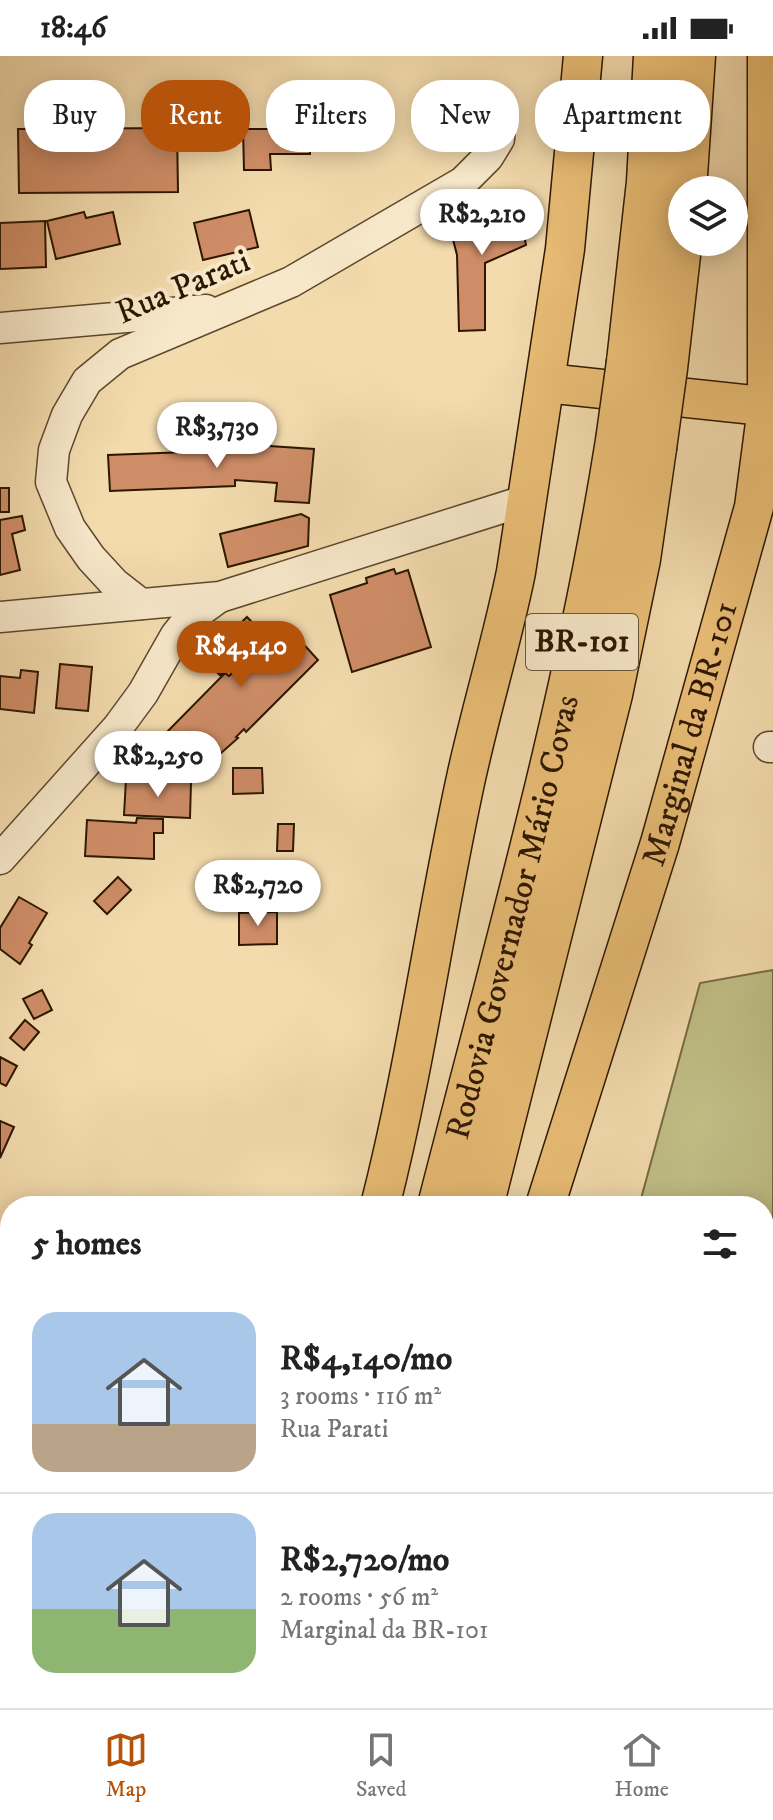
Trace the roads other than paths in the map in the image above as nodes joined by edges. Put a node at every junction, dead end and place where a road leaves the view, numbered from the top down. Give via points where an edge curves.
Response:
1 (583, 56) edge
2 (656, 56) edge
3 (693, 56) edge
4 (767, 56) edge
5 (491, 152) edge
6 (685, 176) edge
7 (673, 256) edge
8 (235, 308) junction
9 (0, 328) edge
10 (647, 365) junction
11 (546, 383) junction
12 (770, 408) edge
13 (636, 444) junction
14 (527, 500) junction
15 (220, 597) junction
16 (141, 604) junction
17 (0, 617) edge
18 (0, 859) edge
19 (382, 1196) edge
20 (443, 1196) edge
21 (484, 1196) edge
22 (548, 1196) edge

1 - 11 main road
2 - 10 highway, Rodovia Governador Mário Covas / BR-101
3 - 6 highway
4 - 12 main road, Marginal da BR-101
5 - 8 street, Rua Parati via 463,182 304,275
7 - 10 highway, Rodovia Governador Mário Covas / BR-101
8 - 9 street
8 - 16 street, Rua Parati via 120,354 87,381 54,450 51,482 70,528 98,567
10 - 13 highway, Rodovia Governador Mário Covas / BR-101, bridge
11 - 12 main road
11 - 14 main road
12 - 22 main road, Marginal da BR-101 via 740,562 660,843
13 - 20 highway, Rodovia Governador Mário Covas / BR-101 via 596,570 571,691
13 - 21 highway, Rodovia Governador Mário Covas / BR-101 via 635,573 613,681
14 - 15 street
14 - 19 main road via 507,618 466,776
15 - 16 street
15 - 18 street via 188,620 118,727
16 - 17 street

